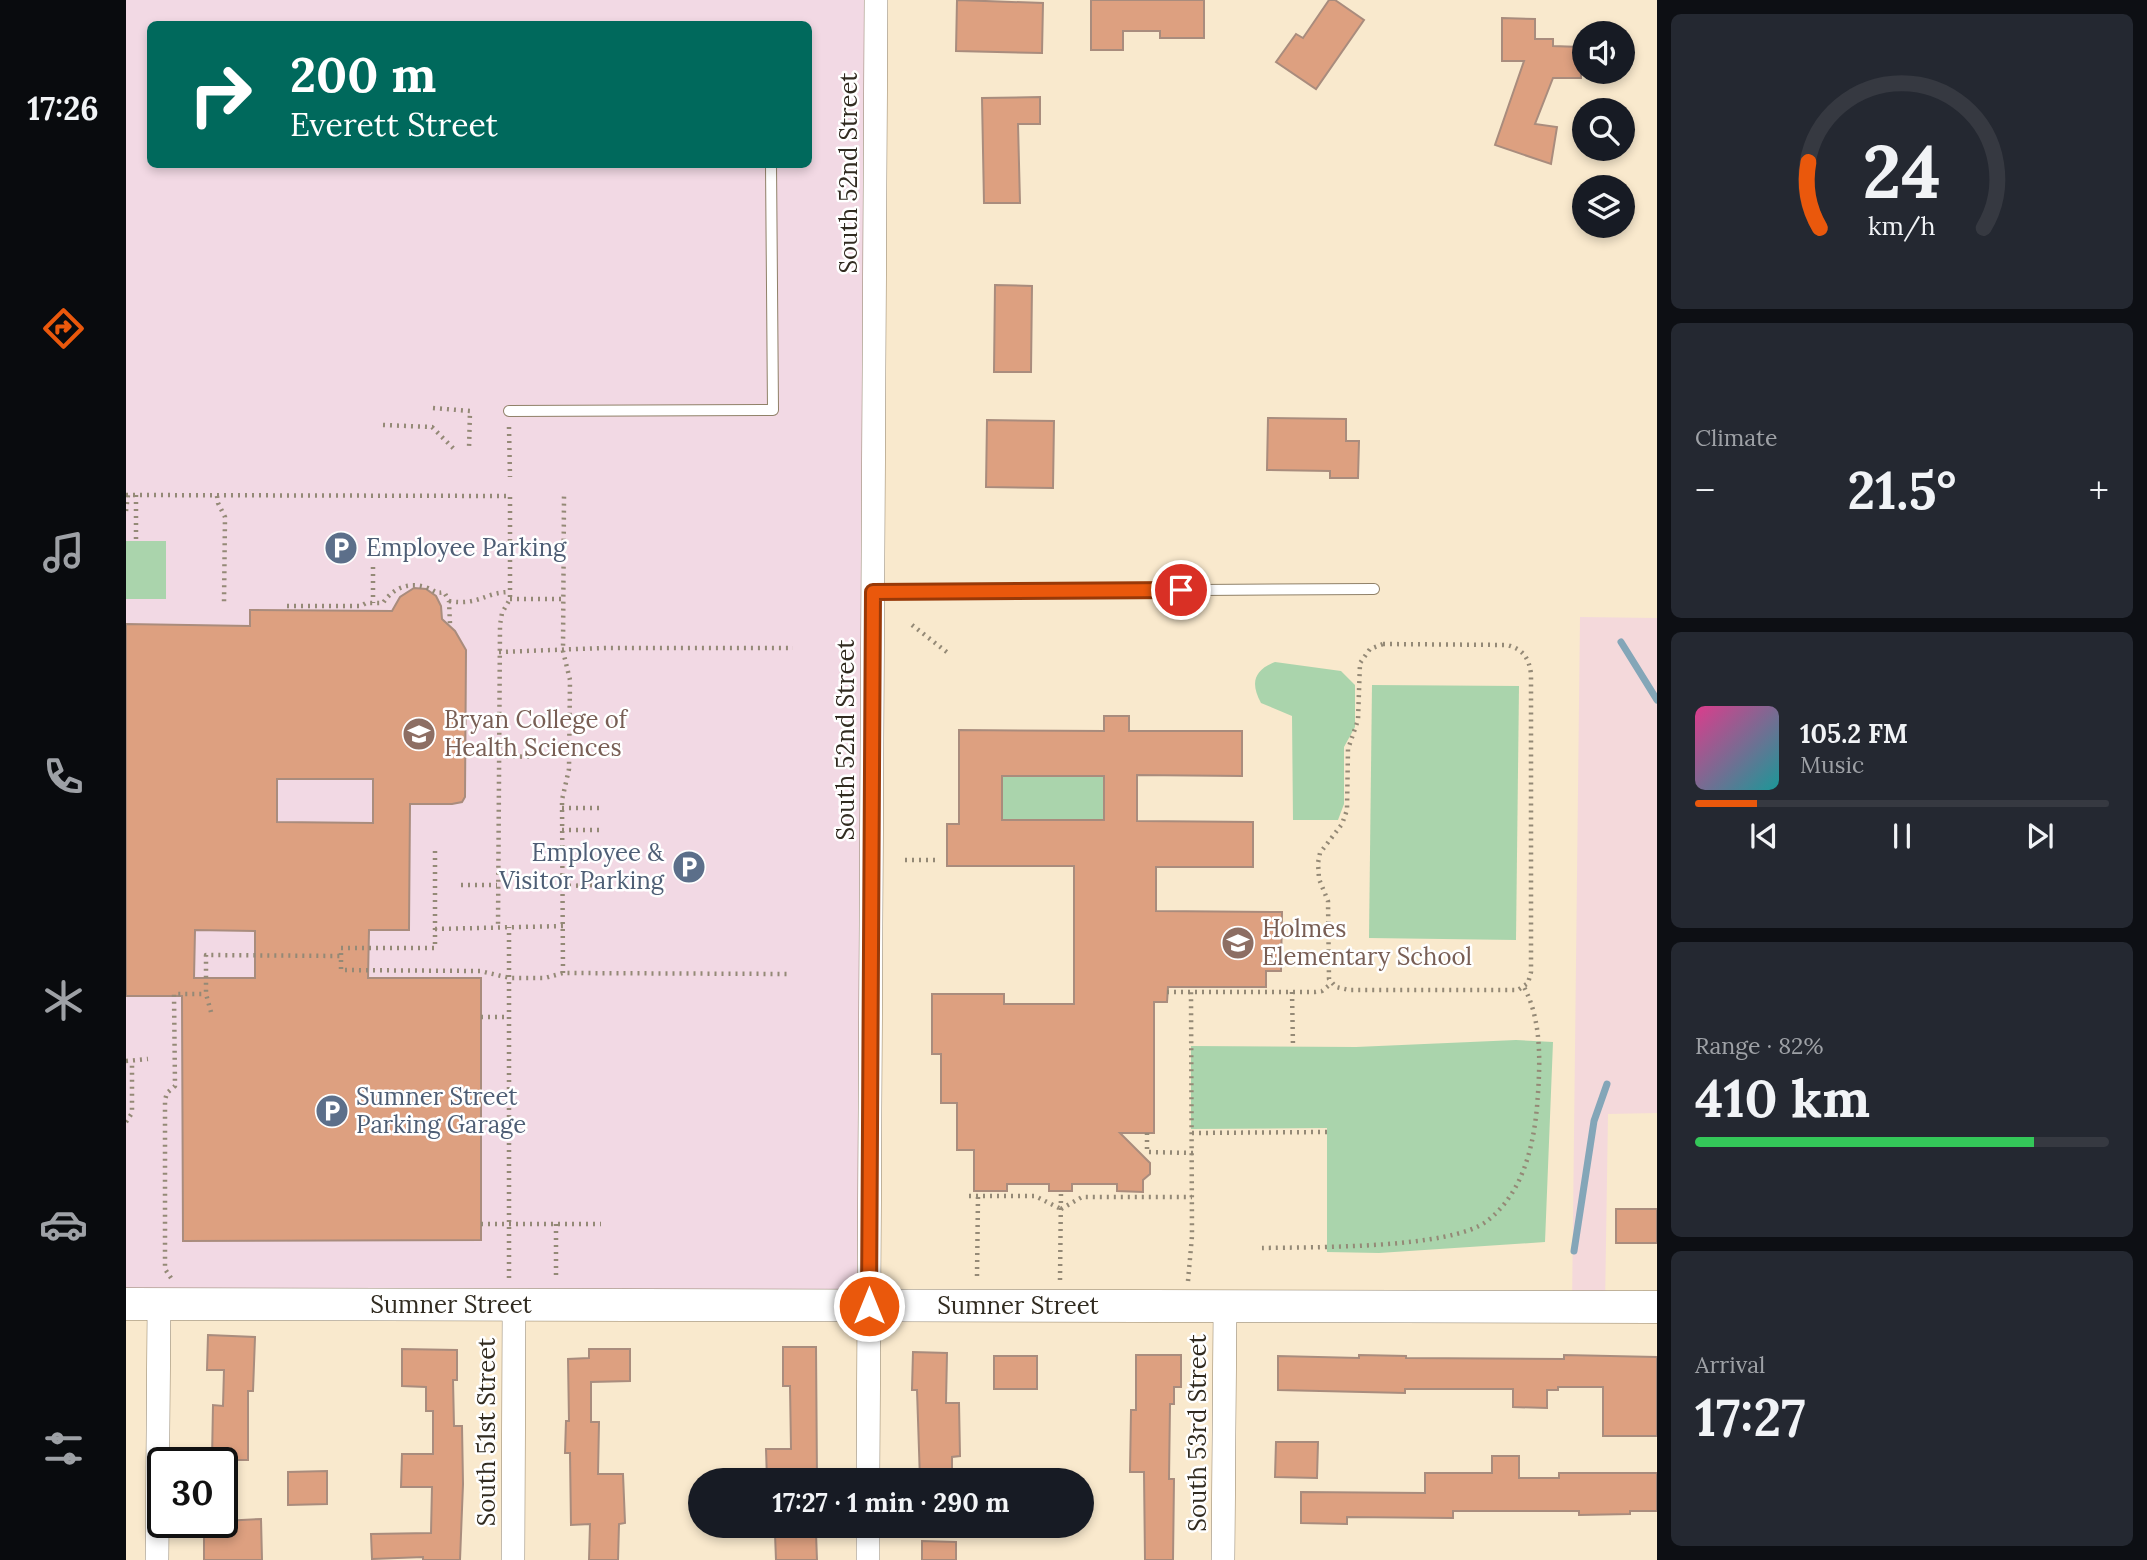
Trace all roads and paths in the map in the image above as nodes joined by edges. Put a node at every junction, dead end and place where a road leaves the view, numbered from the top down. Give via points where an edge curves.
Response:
1 (876, 0) edge
2 (771, 168) edge
3 (433, 408) dead end
4 (509, 411) dead end
5 (383, 425) dead end
6 (509, 427) dead end
7 (454, 449) dead end
8 (469, 449) dead end
9 (510, 477) dead end
10 (127, 495) edge
11 (136, 495) junction
12 (217, 496) junction
13 (564, 496) dead end
14 (126, 511) edge
15 (136, 541) dead end
16 (373, 567) dead end
17 (1374, 589) dead end
18 (873, 592) junction
19 (510, 596) junction
20 (563, 599) junction
21 (449, 601) junction
22 (224, 603) dead end
23 (373, 603) junction
24 (287, 606) dead end
25 (450, 624) dead end
26 (912, 625) dead end
27 (793, 648) dead end
28 (563, 650) junction
29 (499, 652) junction
30 (948, 653) dead end
31 (499, 756) junction
32 (534, 757) dead end
33 (562, 808) junction
34 (604, 808) dead end
35 (562, 830) junction
36 (604, 830) dead end
37 (435, 851) dead end
38 (562, 852) junction
39 (604, 852) dead end
40 (905, 860) dead end
41 (937, 860) dead end
42 (461, 885) dead end
43 (497, 886) junction
44 (562, 886) junction
45 (603, 886) dead end
46 (563, 926) junction
47 (498, 927) junction
48 (509, 927) junction
49 (435, 929) junction
50 (341, 956) junction
51 (563, 973) junction
52 (791, 974) dead end
53 (510, 978) junction
54 (1332, 984) junction
55 (1524, 987) junction
56 (1167, 992) dead end
57 (1191, 992) junction
58 (1292, 992) junction
59 (206, 995) junction
60 (211, 1013) dead end
61 (481, 1017) dead end
62 (509, 1017) junction
63 (1293, 1047) dead end
64 (148, 1059) dead end
65 (129, 1061) edge
66 (126, 1122) edge
67 (1327, 1132) dead end
68 (1147, 1133) dead end
69 (1192, 1133) junction
70 (1193, 1153) junction
71 (1061, 1191) dead end
72 (969, 1196) dead end
73 (978, 1196) junction
74 (1192, 1197) junction
75 (1061, 1209) junction
76 (481, 1224) dead end
77 (508, 1224) junction
78 (555, 1224) junction
79 (601, 1224) dead end
80 (1262, 1248) dead end
81 (1060, 1272) dead end
82 (977, 1276) dead end
83 (512, 1291) junction
84 (166, 1293) junction
85 (126, 1304) edge
86 (555, 1305) junction
87 (869, 1306) junction
88 (1188, 1306) junction
89 (1225, 1306) junction
90 (1657, 1307) edge
91 (868, 1468) edge
92 (868, 1538) edge
93 (157, 1560) edge
94 (513, 1560) edge
95 (868, 1560) edge
96 (1223, 1560) edge

1 - 18 street, South 52nd Street
2 - 4 lane via 773,410
3 - 8 path via 470,411
5 - 7 path via 432,427
6 - 9 path
10 - 11 path
10 - 14 path
11 - 12 path
11 - 15 path
12 - 19 path via 510,496
12 - 22 path via 225,517
13 - 20 path
16 - 23 path
17 - 18 lane
18 - 87 street, South 52nd Street
19 - 20 path
19 - 21 path via 499,592 469,603
19 - 29 path via 500,620
20 - 28 path
21 - 23 path via 444,593 417,585 403,586 383,603
21 - 25 path
23 - 24 path
26 - 30 path
27 - 28 path
28 - 29 path
28 - 33 path via 570,680 569,769
29 - 31 path
31 - 32 path
31 - 43 path
33 - 34 path
33 - 35 path
35 - 36 path
35 - 38 path
37 - 49 path
38 - 39 path
38 - 44 path
40 - 41 path
42 - 43 path
43 - 47 path
44 - 45 path
44 - 46 path
46 - 48 path
46 - 51 path
47 - 48 path
47 - 49 path
48 - 53 path
49 - 50 path via 435,948 341,948
50 - 53 path via 341,970 480,971
50 - 59 path via 206,955
51 - 52 path
51 - 53 path
53 - 62 path
54 - 55 path via 1349,990 1503,991
54 - 55 path via 1328,901 1318,863 1345,817 1348,748 1359,720 1362,659 1370,649 1384,644 1498,645 1522,652 1531,674 1531,972
54 - 58 path via 1322,991
55 - 80 path via 1538,1038 1535,1129 1518,1183 1496,1214 1485,1223 1440,1237
56 - 57 path
57 - 58 path
57 - 69 path
58 - 63 path
59 - 60 path
59 - 84 path via 174,994 175,1086 165,1100
61 - 62 path
62 - 77 path
64 - 65 path
65 - 66 path via 132,1113
67 - 69 path
68 - 70 path via 1147,1152
69 - 70 path
70 - 74 path
71 - 75 path
72 - 73 path
73 - 75 path via 1035,1196
73 - 82 path
74 - 75 path via 1082,1197
74 - 88 path
75 - 81 path
76 - 77 path
77 - 78 path
77 - 83 path
78 - 79 path
78 - 86 path
83 - 84 street, Sumner Street
83 - 86 street, Sumner Street
83 - 94 street, South 51st Street
84 - 85 street, Sumner Street
84 - 93 street
86 - 87 street, Sumner Street
87 - 88 street, Sumner Street
87 - 91 street, South 52nd Street
88 - 89 street, Sumner Street
89 - 90 street, Sumner Street
89 - 96 street, South 53rd Street
92 - 95 street

